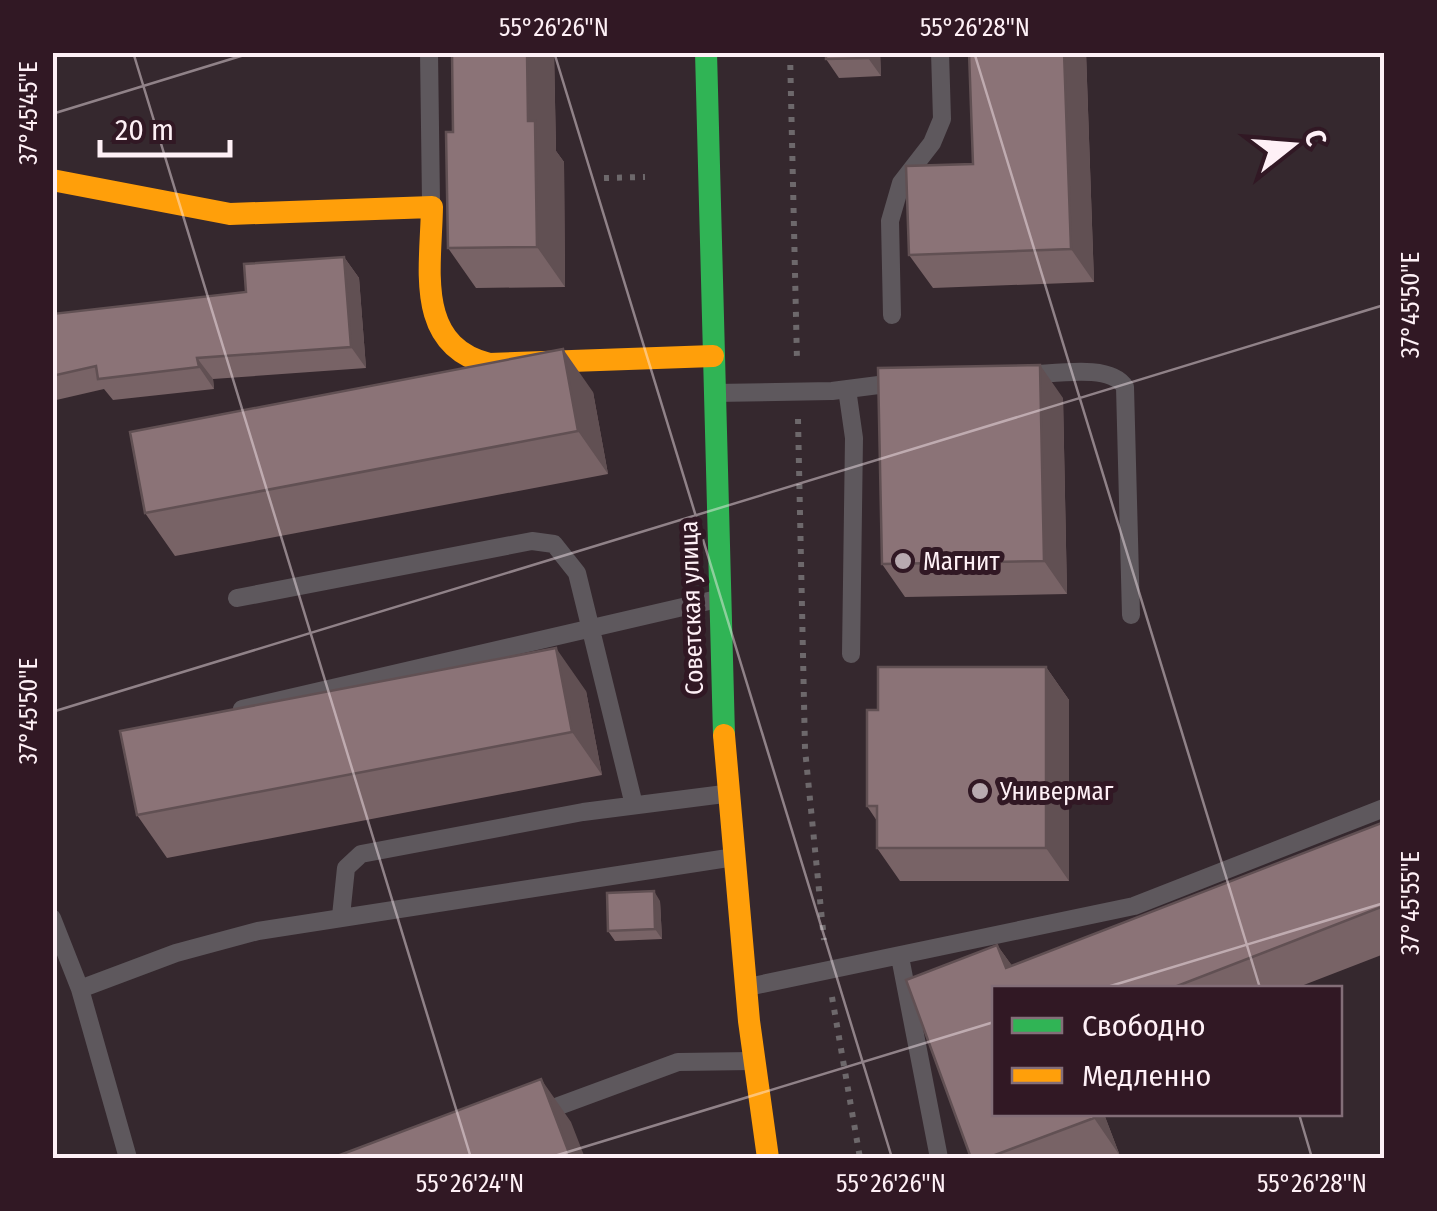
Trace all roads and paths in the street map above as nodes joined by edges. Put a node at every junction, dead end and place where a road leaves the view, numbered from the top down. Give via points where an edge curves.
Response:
1 (429, 52) edge
2 (706, 52) edge
3 (790, 52) edge
4 (940, 52) edge
5 (604, 178) dead end
6 (645, 178) dead end
7 (52, 180) edge
8 (432, 207) junction
9 (892, 315) dead end
10 (712, 356) junction
11 (996, 376) edge
12 (926, 379) edge
13 (847, 390) junction
14 (798, 392) junction
15 (713, 393) junction
16 (237, 598) dead end
17 (718, 599) junction
18 (1131, 615) dead end
19 (592, 627) junction
20 (851, 654) dead end
21 (230, 712) edge
22 (724, 794) junction
23 (634, 804) junction
24 (1384, 808) edge
25 (729, 858) junction
26 (341, 916) junction
27 (52, 918) edge
28 (900, 956) junction
29 (828, 972) junction
30 (742, 988) junction
31 (80, 989) junction
32 (752, 1061) junction
33 (510, 1124) edge
34 (128, 1158) edge
35 (768, 1158) edge
36 (860, 1158) edge
37 (939, 1158) edge

1 - 8 lane
2 - 10 main road, Советская улица
3 - 14 path
4 - 9 lane via 942,119 901,183 890,221
5 - 6 path
7 - 8 main road via 230,214
8 - 10 main road via 436,328 462,361
10 - 15 main road, Советская улица
11 - 18 lane via 1104,373 1125,387
12 - 13 lane
13 - 14 lane
13 - 20 lane via 854,438
14 - 15 lane
14 - 29 path via 805,749
15 - 17 main road, Советская улица
16 - 19 lane via 543,540 572,561
17 - 19 lane
17 - 22 main road, Советская улица
19 - 21 lane
19 - 23 lane
22 - 23 lane
22 - 25 main road, Советская улица
23 - 26 lane via 354,856 344,876
24 - 28 lane via 1134,906
25 - 26 lane
25 - 30 main road, Советская улица
26 - 31 lane via 204,944
27 - 31 lane
28 - 29 lane
28 - 37 lane
29 - 30 lane
29 - 36 path
30 - 32 main road, Советская улица
31 - 34 lane
32 - 33 lane via 678,1062
32 - 35 main road, Советская улица

